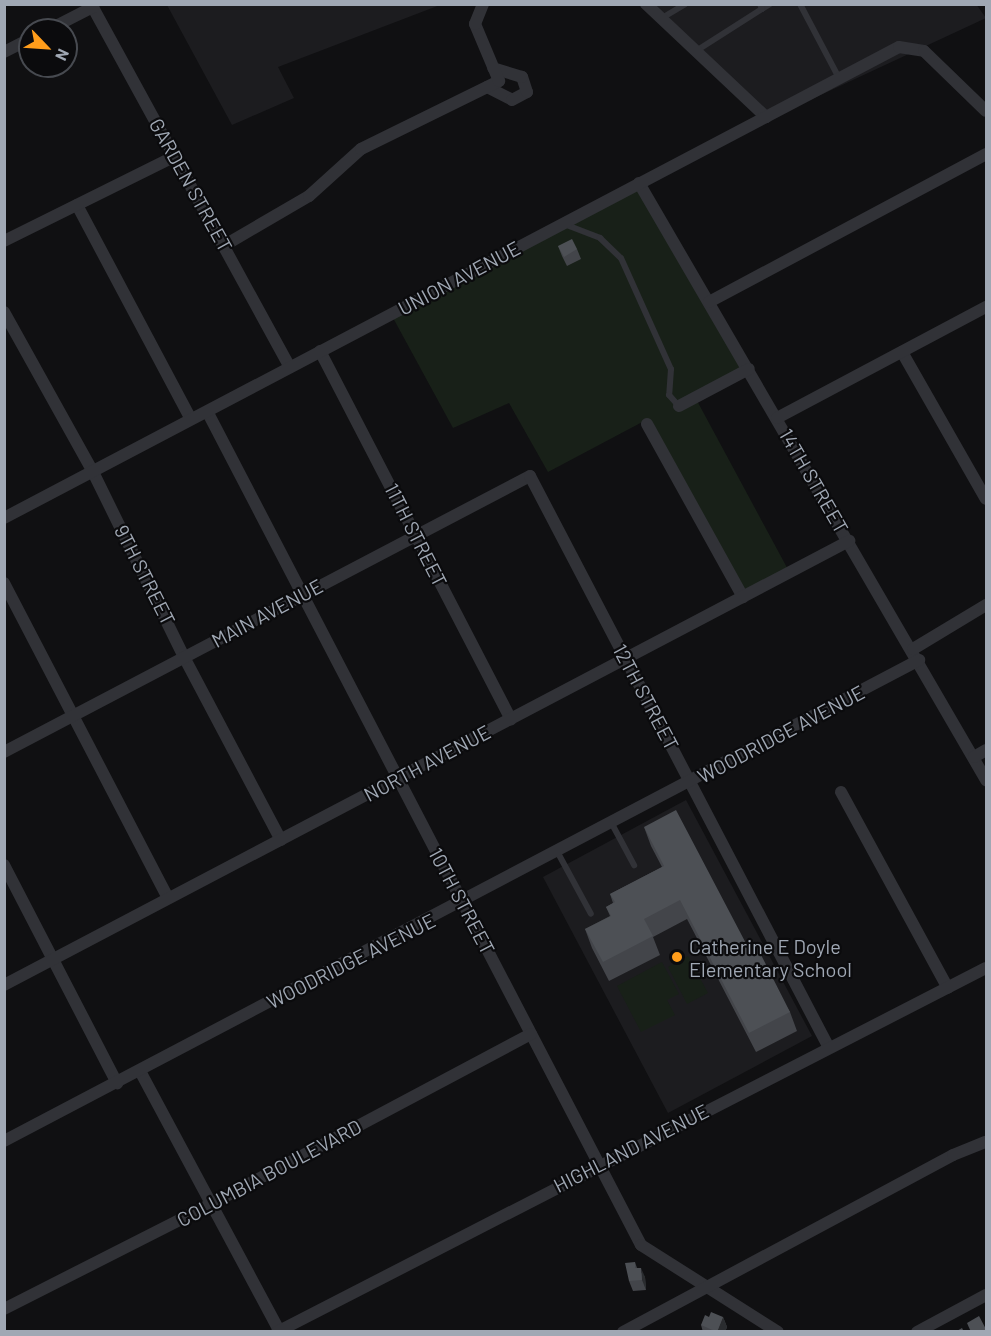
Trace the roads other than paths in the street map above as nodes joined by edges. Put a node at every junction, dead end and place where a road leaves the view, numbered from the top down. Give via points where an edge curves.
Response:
1 (483, 4) edge
2 (646, 4) edge
3 (685, 4) edge
4 (770, 4) edge
5 (800, 4) edge
6 (94, 5) edge
7 (761, 7) edge
8 (70, 18) edge
9 (661, 19) junction
10 (18, 45) edge
11 (695, 51) junction
12 (4, 52) edge
13 (493, 68) junction
14 (839, 78) junction
15 (487, 87) junction
16 (987, 111) edge
17 (766, 117) junction
18 (987, 154) edge
19 (175, 156) junction
20 (639, 183) junction
21 (77, 205) junction
22 (563, 223) junction
23 (4, 241) edge
24 (225, 246) junction
25 (709, 302) junction
26 (987, 307) edge
27 (4, 312) edge
28 (320, 351) junction
29 (902, 352) junction
30 (290, 367) junction
31 (748, 369) junction
32 (679, 406) joint
33 (208, 413) junction
34 (777, 418) junction
35 (191, 419) junction
36 (647, 424) dead end
37 (93, 472) junction
38 (530, 476) joint
39 (987, 499) edge
40 (4, 518) edge
41 (416, 536) junction
42 (849, 541) junction
43 (4, 583) edge
44 (302, 594) junction
45 (743, 597) junction
46 (987, 605) edge
47 (916, 655) junction
48 (184, 657) junction
49 (626, 659) junction
50 (72, 716) junction
51 (511, 719) junction
52 (987, 750) edge
53 (4, 752) edge
54 (974, 757) junction
55 (398, 779) junction
56 (987, 780) edge
57 (690, 782) junction
58 (842, 792) dead end
59 (612, 824) junction
60 (281, 840) junction
61 (558, 853) junction
62 (4, 865) edge
63 (634, 865) dead end
64 (168, 898) junction
65 (463, 903) junction
66 (591, 914) dead end
67 (53, 959) junction
68 (987, 968) edge
69 (4, 985) edge
70 (948, 988) junction
71 (531, 1034) junction
72 (828, 1046) junction
73 (140, 1071) junction
74 (117, 1083) junction
75 (4, 1141) edge
76 (987, 1142) edge
77 (599, 1165) junction
78 (213, 1203) junction
79 (706, 1287) junction
80 (987, 1294) edge
81 (4, 1309) edge
82 (279, 1331) edge
83 (623, 1332) edge
84 (778, 1332) edge
85 (917, 1332) edge

1 - 13 street via 475,24
2 - 9 street
3 - 9 lane
4 - 7 lane
5 - 14 lane
6 - 8 street
6 - 19 street, GARDEN STREET
7 - 11 lane
9 - 11 street
10 - 12 street
11 - 17 street
13 - 15 street via 499,81
13 - 15 street via 522,77 527,92 512,100
14 - 16 street, UNION AVENUE via 899,47 916,47
14 - 17 street, UNION AVENUE
15 - 24 street via 361,149 309,196
17 - 20 street, UNION AVENUE
18 - 25 street
19 - 21 street
19 - 24 street, GARDEN STREET
20 - 22 street, UNION AVENUE
20 - 25 street, 14TH STREET
21 - 23 street
21 - 35 street
22 - 28 street, UNION AVENUE
22 - 32 lane via 600,238 621,258 671,369 669,395
24 - 30 street, GARDEN STREET
25 - 31 street, 14TH STREET
26 - 29 street
27 - 37 street, 9TH STREET
28 - 30 street, UNION AVENUE
28 - 41 street, 11TH STREET
29 - 34 street
29 - 39 street
30 - 33 street, UNION AVENUE
31 - 32 street
31 - 34 street, 14TH STREET
33 - 35 street, UNION AVENUE
33 - 44 street, 10TH STREET
34 - 42 street, 14TH STREET
35 - 37 street, UNION AVENUE
36 - 45 street
37 - 40 street, UNION AVENUE
37 - 48 street, 9TH STREET
38 - 41 street, MAIN AVENUE
38 - 49 street, 12TH STREET
41 - 44 street, MAIN AVENUE
41 - 51 street, 11TH STREET
42 - 45 street, NORTH AVENUE
42 - 47 street, 14TH STREET
43 - 50 street
44 - 48 street, MAIN AVENUE
44 - 55 street, 10TH STREET
45 - 49 street, NORTH AVENUE
46 - 47 street, WOODRIDGE AVENUE
47 - 54 street, 14TH STREET
47 - 57 street, WOODRIDGE AVENUE
48 - 50 street, MAIN AVENUE
48 - 60 street, 9TH STREET
49 - 51 street, NORTH AVENUE
49 - 57 street, 12TH STREET
50 - 53 street, MAIN AVENUE
50 - 64 street
51 - 55 street, NORTH AVENUE
52 - 54 street
54 - 56 street, 14TH STREET
55 - 60 street, NORTH AVENUE
55 - 65 street, 10TH STREET
57 - 59 street, WOODRIDGE AVENUE
57 - 72 street, 12TH STREET
58 - 70 street
59 - 61 street, WOODRIDGE AVENUE
59 - 63 lane
60 - 64 street, NORTH AVENUE
61 - 65 street, WOODRIDGE AVENUE
61 - 66 lane
62 - 67 street
64 - 67 street, NORTH AVENUE
65 - 71 street, 10TH STREET
65 - 73 street, WOODRIDGE AVENUE
67 - 69 street, NORTH AVENUE
67 - 74 street
68 - 70 street, HIGHLAND AVENUE
70 - 72 street, HIGHLAND AVENUE
71 - 77 street, 10TH STREET
71 - 78 street, COLUMBIA BOULEVARD
72 - 77 street, HIGHLAND AVENUE
73 - 74 street, WOODRIDGE AVENUE
73 - 78 street
74 - 75 street, WOODRIDGE AVENUE
76 - 79 street via 954,1155
77 - 79 street, 10TH STREET via 641,1245
77 - 82 street, HIGHLAND AVENUE
78 - 81 street, COLUMBIA BOULEVARD
78 - 82 street
79 - 83 street
79 - 84 street, 10TH STREET
80 - 85 street

